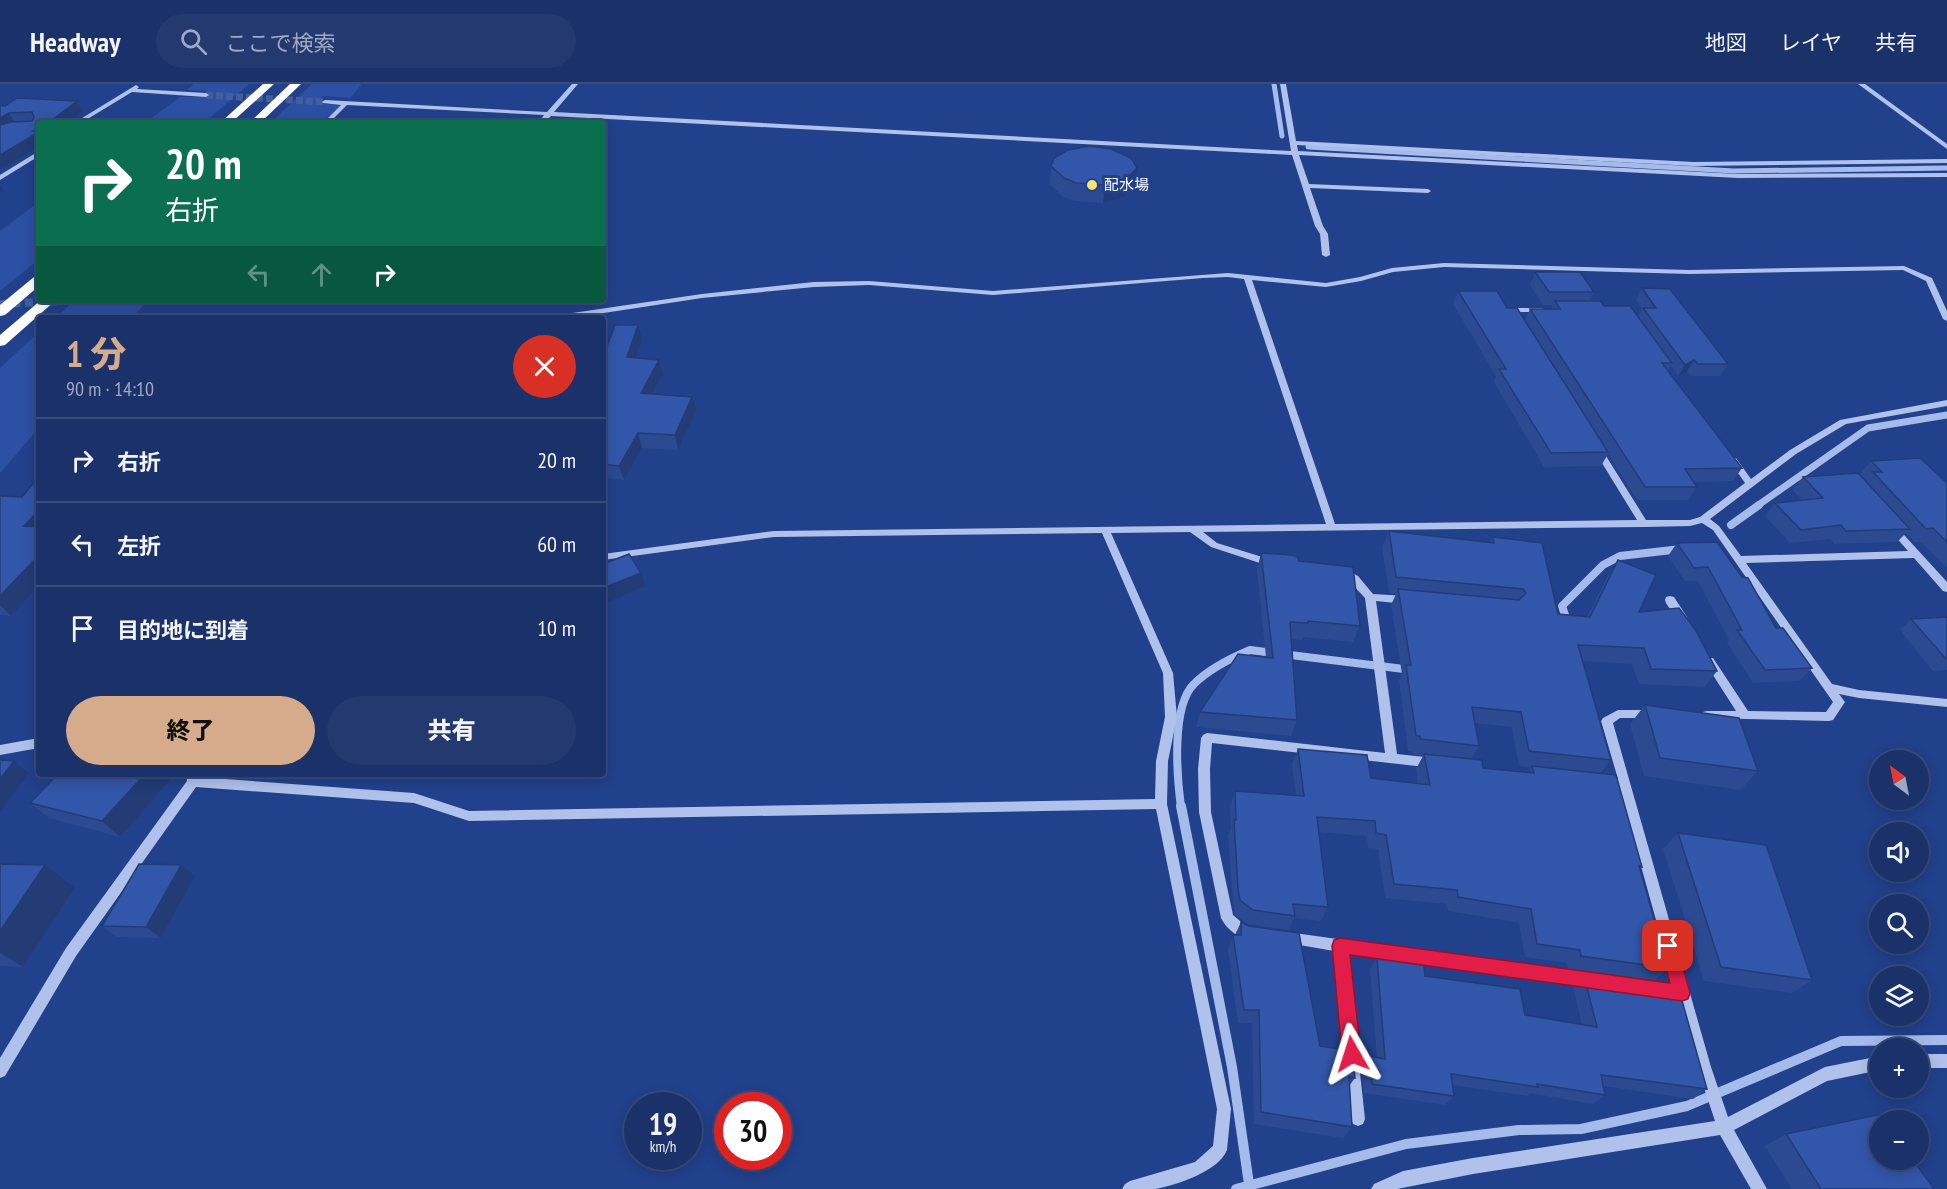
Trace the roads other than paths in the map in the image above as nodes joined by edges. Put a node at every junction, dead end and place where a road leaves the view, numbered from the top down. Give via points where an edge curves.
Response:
1 (142, 84) edge
2 (269, 84) edge
3 (296, 84) edge
4 (575, 84) edge
5 (1283, 84) edge
6 (1862, 84) edge
7 (131, 90) junction
8 (206, 95) tunnel mouth
9 (326, 102) tunnel mouth
10 (346, 103) junction
11 (550, 112) junction
12 (82, 120) edge
13 (228, 120) edge
14 (257, 120) edge
15 (329, 120) edge
16 (543, 120) edge
17 (1293, 143) junction
18 (1947, 147) edge
19 (1295, 153) junction
20 (36, 155) edge
21 (1947, 160) edge
22 (1947, 175) edge
23 (0, 178) edge
24 (1305, 186) junction
25 (1428, 191) dead end
26 (1326, 255) dead end
27 (1247, 277) junction
28 (36, 282) edge
29 (45, 304) edge
30 (1555, 310) edge
31 (0, 312) edge
32 (576, 315) edge
33 (1947, 319) edge
34 (1517, 321) edge
35 (0, 344) edge
36 (1947, 403) edge
37 (1593, 442) edge
38 (1728, 454) edge
39 (1749, 483) junction
40 (1703, 519) junction
41 (1885, 519) edge
42 (1644, 524) junction
43 (1332, 528) junction
44 (1193, 530) junction
45 (1106, 532) junction
46 (1916, 554) junction
47 (606, 557) edge
48 (1739, 560) junction
49 (1279, 565) edge
50 (1334, 568) edge
51 (1947, 588) edge
52 (1370, 597) junction
53 (1670, 600) dead end
54 (1417, 601) edge
55 (1689, 629) edge
56 (1701, 648) edge
57 (1828, 687) junction
58 (1947, 703) edge
59 (1664, 714) edge
60 (1699, 715) edge
61 (1745, 716) junction
62 (36, 744) edge
63 (0, 750) edge
64 (1392, 759) junction
65 (1449, 765) edge
66 (193, 778) edge
67 (1588, 781) edge
68 (1623, 785) junction
69 (1161, 804) junction
70 (1340, 946) junction
71 (1611, 983) edge
72 (1646, 988) edge
73 (1682, 993) junction
74 (1929, 1061) edge
75 (1947, 1061) edge
76 (1869, 1065) edge
77 (0, 1071) edge
78 (1358, 1119) dead end
79 (1724, 1127) junction
80 (1130, 1189) edge
81 (1379, 1189) edge
82 (1759, 1189) edge

1 - 7 street
2 - 13 highway
3 - 14 highway
4 - 11 street
5 - 17 street
6 - 18 street
7 - 8 street
7 - 12 street
9 - 10 street
10 - 11 street
10 - 15 street
11 - 16 street
11 - 19 street
17 - 19 street
17 - 21 street via 1694,164
19 - 22 street via 1738,176
19 - 24 street
20 - 23 street
24 - 25 street
24 - 26 street via 1324,234
27 - 32 street via 1203,276 993,293 851,283 748,290
27 - 33 street via 1326,285 1392,270 1444,265 1689,272 1904,268 1929,280
27 - 43 street
28 - 31 highway
29 - 35 highway
30 - 34 street via 1511,310
36 - 39 street via 1843,422
37 - 42 street
38 - 39 street
39 - 40 street
40 - 42 street
40 - 48 street via 1716,528
41 - 46 street
42 - 43 street
43 - 44 street
44 - 45 street
44 - 49 street via 1214,546
45 - 47 street via 774,534
45 - 69 street via 1168,673 1171,717 1162,761
46 - 48 street
46 - 51 street
48 - 57 street
50 - 52 street via 1354,579
52 - 54 street
52 - 64 street
53 - 55 street
56 - 61 street
57 - 58 street
57 - 61 street via 1839,702 1829,717
59 - 68 street via 1618,714 1607,721
60 - 61 street
62 - 63 street
64 - 65 street
64 - 70 street via 1207,738 1205,813 1227,918 1243,932
66 - 69 street via 414,798 469,816
66 - 77 street via 71,952
67 - 68 street
68 - 73 street
69 - 80 street via 1224,1109 1220,1150 1199,1168
70 - 71 street
70 - 78 street
72 - 73 street
73 - 79 street
74 - 75 street
76 - 79 street via 1825,1074
79 - 81 street via 1462,1168 1403,1179
79 - 82 street

